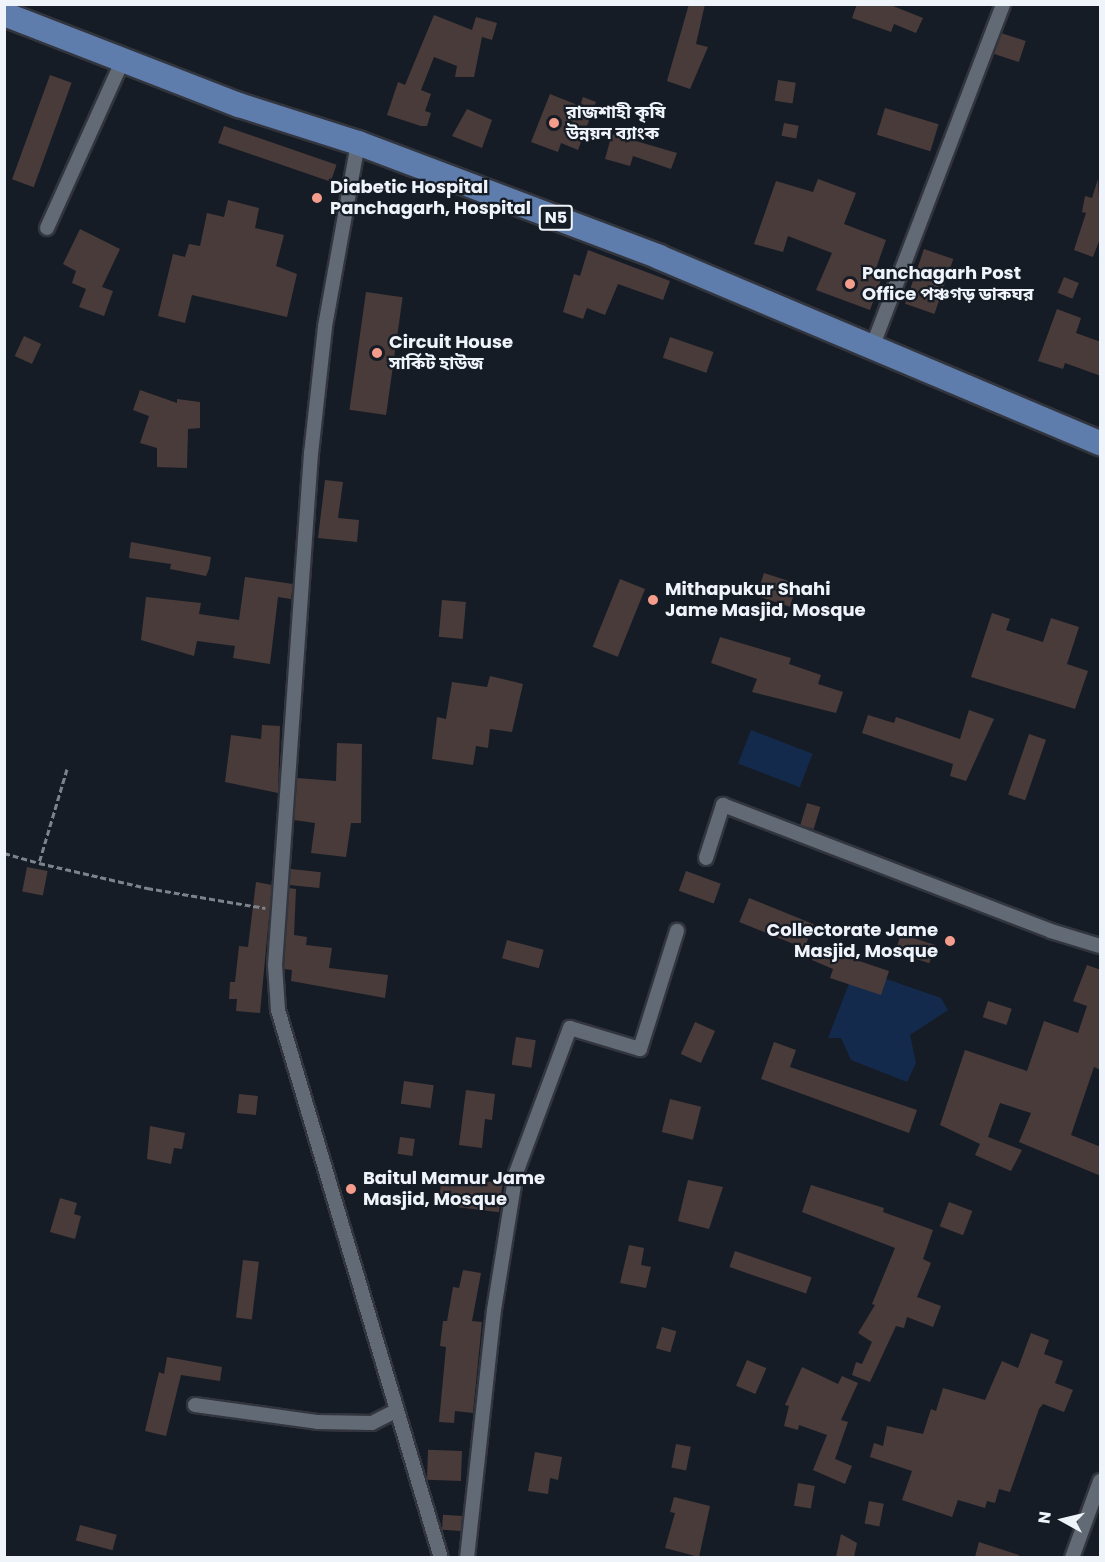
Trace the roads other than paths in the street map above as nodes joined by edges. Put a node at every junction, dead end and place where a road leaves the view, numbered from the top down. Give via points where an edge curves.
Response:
1 (1003, 4) edge
2 (4, 14) edge
3 (123, 60) junction
4 (358, 143) junction
5 (47, 228) dead end
6 (873, 345) junction
7 (1101, 443) edge
8 (706, 858) dead end
9 (677, 931) dead end
10 (1101, 946) edge
11 (195, 1405) dead end
12 (397, 1410) junction
13 (1101, 1481) edge
14 (441, 1557) edge
15 (467, 1557) edge
16 (1072, 1557) edge

1 - 6 street
2 - 3 highway, N5
3 - 4 highway, N5 via 239,105
3 - 5 street
4 - 6 highway, N5 via 658,257
4 - 12 street via 325,327 311,453 275,965 278,1010
6 - 7 highway, N5
8 - 10 street via 723,805 1051,931
9 - 15 street via 640,1049 570,1028 516,1173 494,1310
11 - 12 street via 372,1424
12 - 14 street
13 - 16 street

